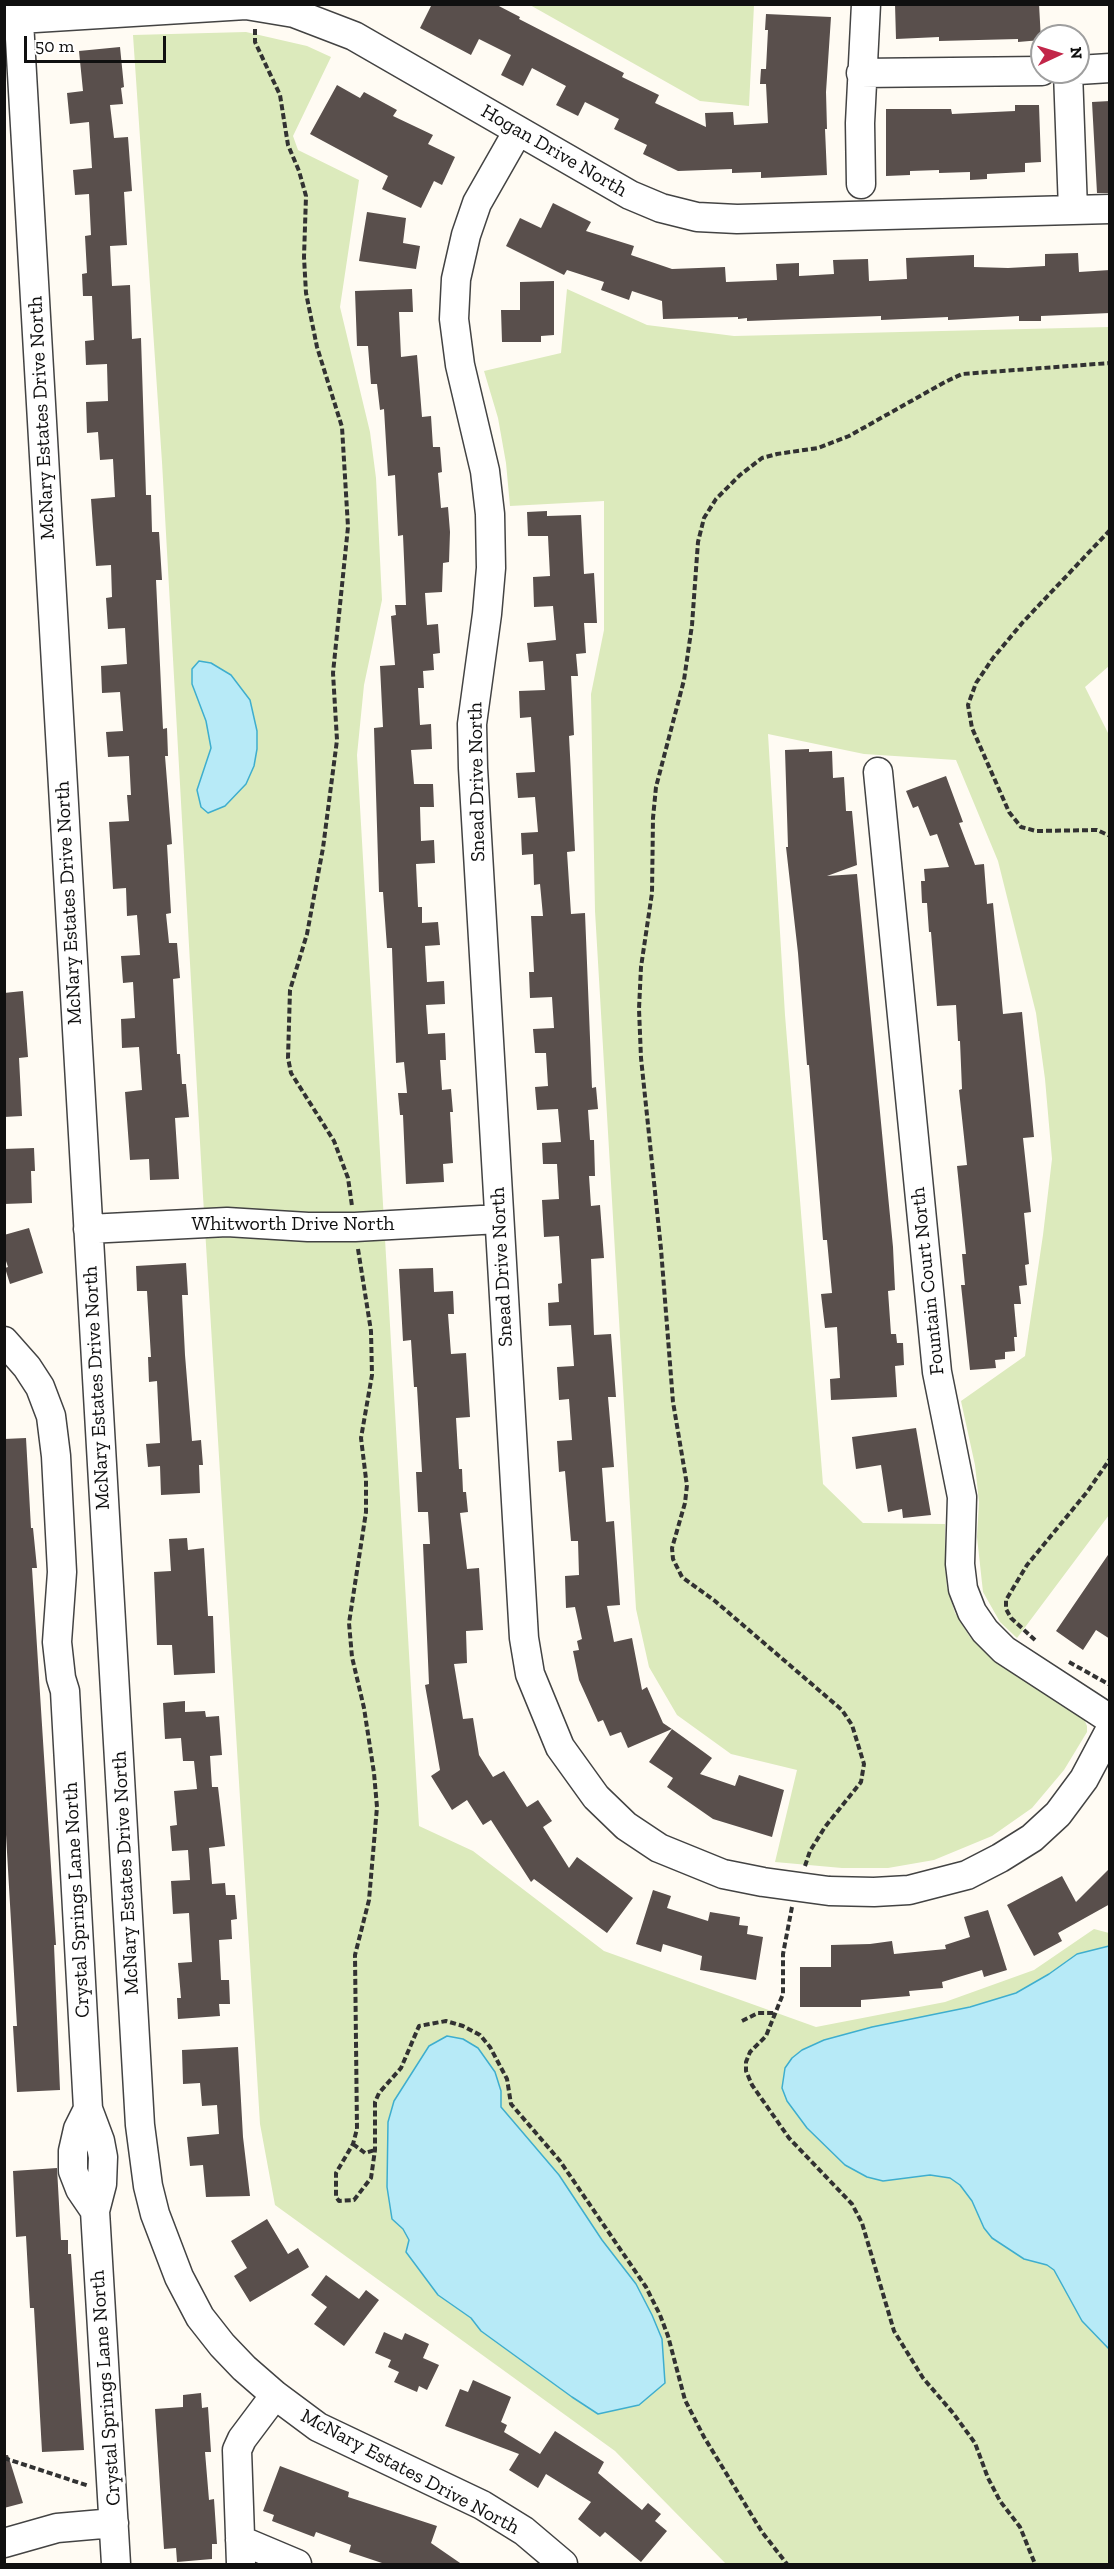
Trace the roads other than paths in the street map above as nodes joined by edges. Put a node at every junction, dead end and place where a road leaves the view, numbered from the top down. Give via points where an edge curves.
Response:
1 (866, 4) edge
2 (18, 12) edge
3 (1110, 68) edge
4 (1090, 69) edge
5 (1030, 71) edge
6 (861, 73) junction
7 (1068, 84) edge
8 (518, 131) junction
9 (861, 184) dead end
10 (1110, 209) edge
11 (1072, 210) junction
12 (878, 772) dead end
13 (499, 1219) junction
14 (88, 1229) junction
15 (4, 1341) edge
16 (1110, 1719) edge
17 (1110, 1730) edge
18 (274, 2395) junction
19 (114, 2523) junction
20 (4, 2543) edge
21 (241, 2552) edge
22 (116, 2565) edge
23 (297, 2565) edge
24 (563, 2565) edge

1 - 6 street
2 - 8 street, Hogan Drive North via 256,6 294,13 354,36
2 - 14 street, McNary Estates Drive North
3 - 4 street
5 - 6 street
6 - 9 street
7 - 11 street
8 - 11 street, Hogan Drive North via 630,195 697,217
8 - 13 street, Snead Drive North via 477,203 466,235 456,279 454,319 490,514 490,580 472,724
10 - 11 street, Hogan Drive North
12 - 16 street, Fountain Court North via 937,1372 962,1497 963,1588 972,1612 1004,1650
13 - 14 street, Whitworth Drive North via 356,1227 227,1222
13 - 17 street, Snead Drive North via 524,1638 530,1674 560,1748 596,1797 626,1826 659,1848 723,1874 829,1891 909,1890 967,1875 1032,1838 1058,1814 1084,1779
14 - 18 street, McNary Estates Drive North via 143,2157 164,2242 200,2317 222,2345
15 - 19 street, Crystal Springs Lane North via 40,1387 51,1416 56,1456 62,1572 57,1642 65,1691 88,2109 103,2157 95,2211
18 - 21 street via 237,2450
18 - 24 street, McNary Estates Drive North via 341,2439 482,2505 524,2531
19 - 20 street via 57,2528
19 - 22 street, Crystal Springs Lane North
21 - 23 street

